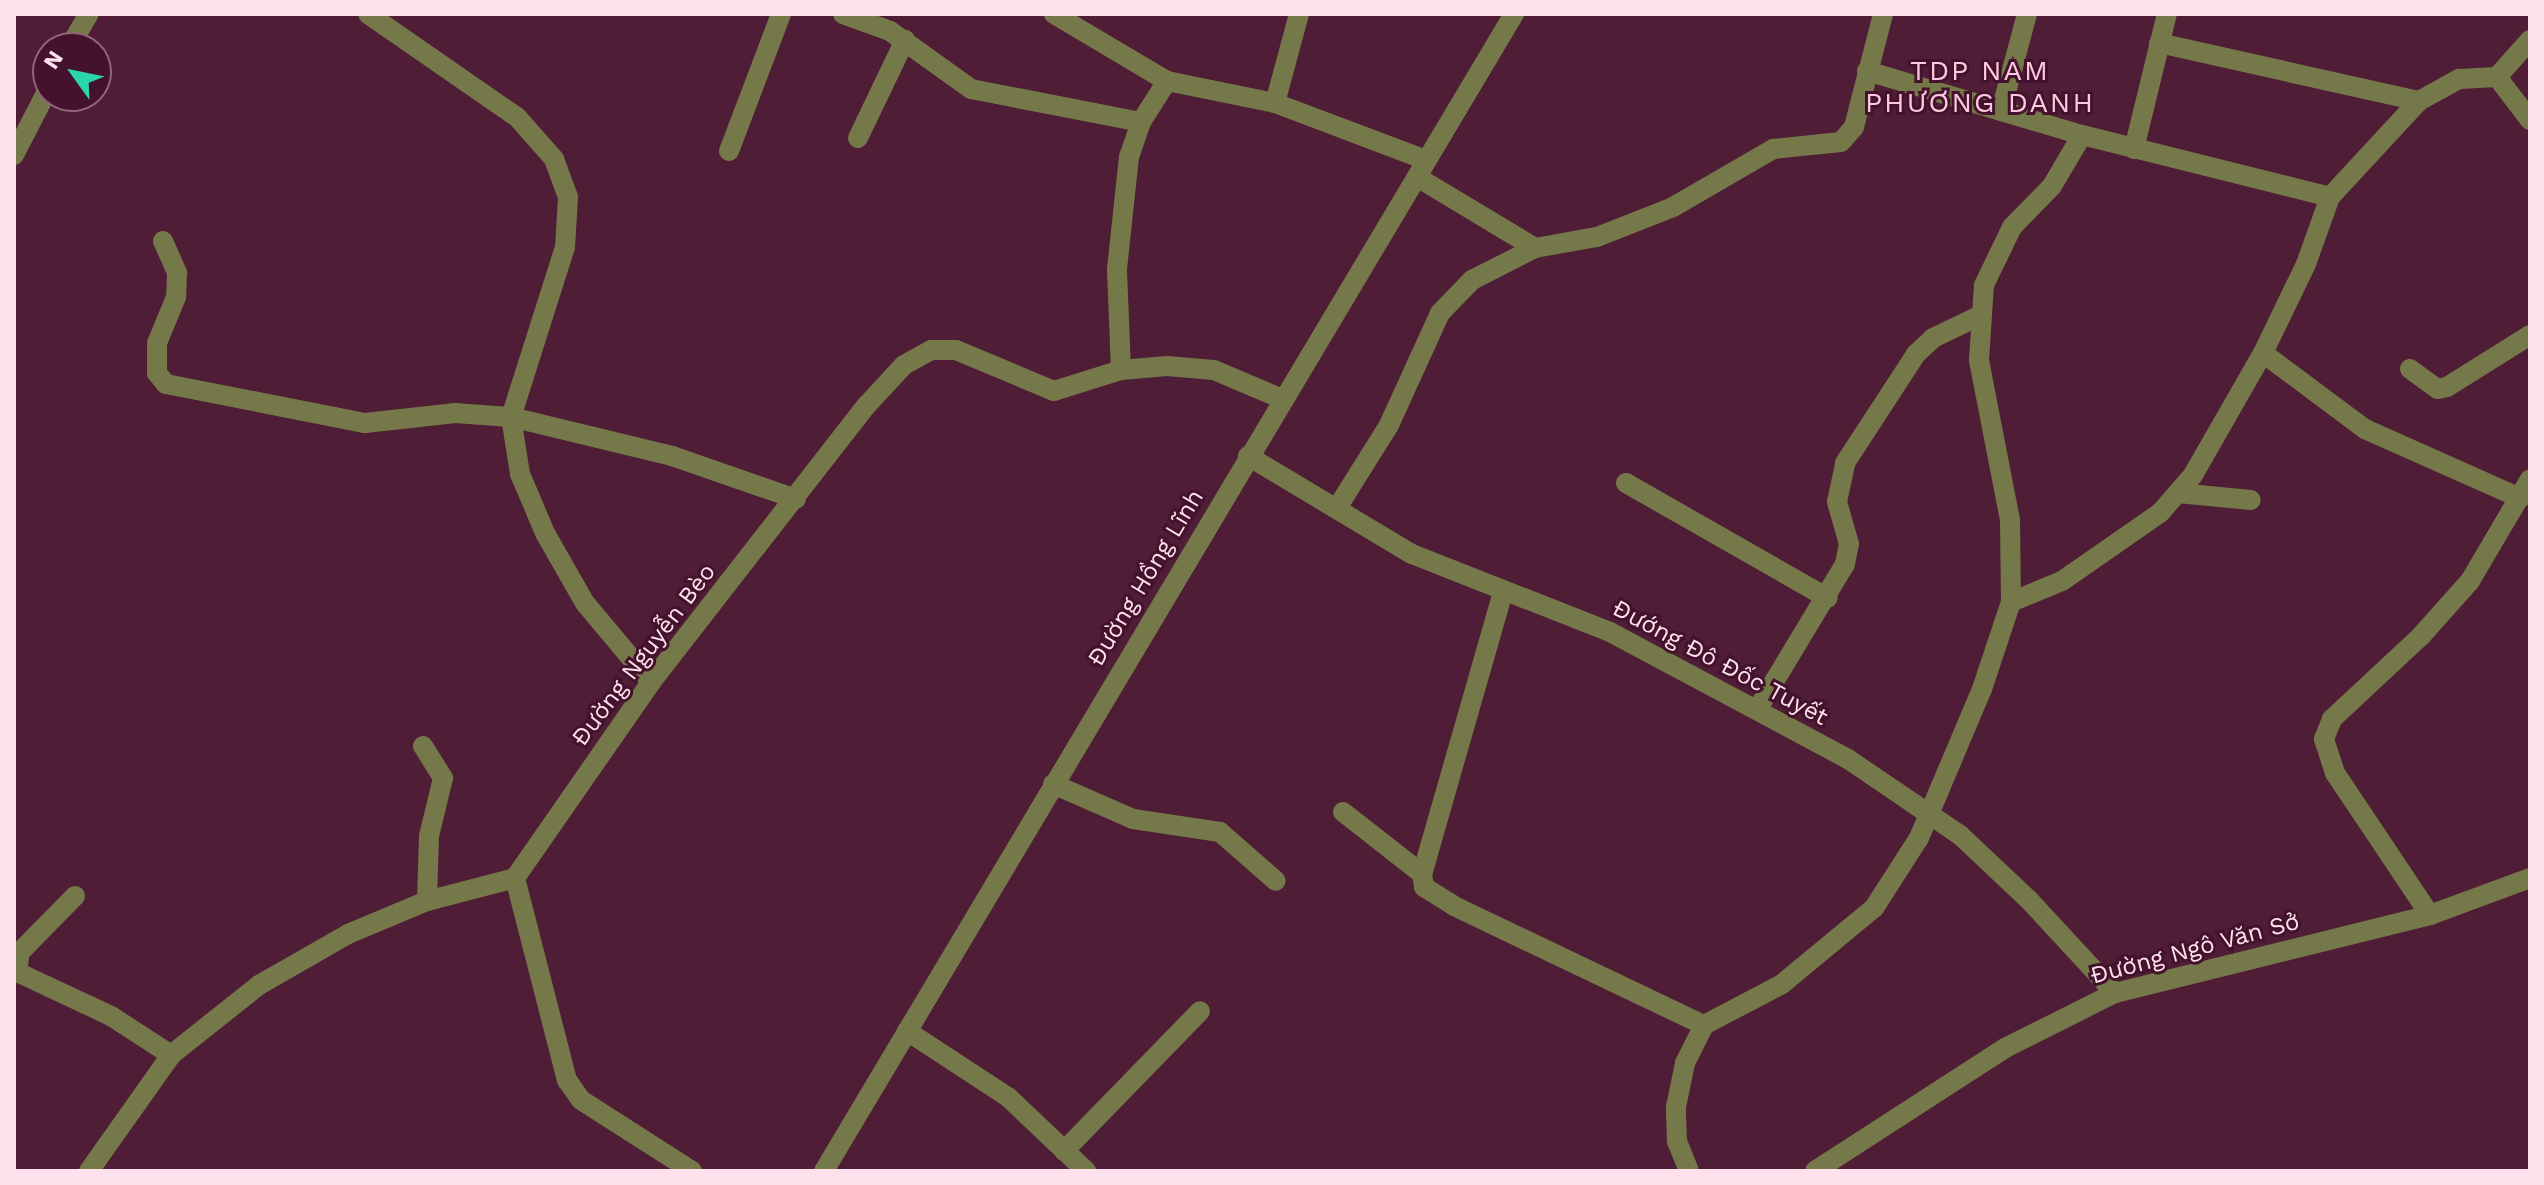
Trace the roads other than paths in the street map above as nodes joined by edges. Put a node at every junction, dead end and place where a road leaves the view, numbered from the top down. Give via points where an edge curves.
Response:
1 (89, 14) edge
2 (368, 14) edge
3 (781, 14) edge
4 (843, 14) edge
5 (1054, 14) edge
6 (1299, 14) edge
7 (1514, 14) edge
8 (1883, 14) edge
9 (2026, 14) edge
10 (2167, 14) edge
11 (78, 32) edge
12 (905, 40) junction
13 (2530, 40) edge
14 (2159, 43) junction
15 (1867, 71) junction
16 (2497, 77) junction
17 (1167, 81) junction
18 (2419, 101) junction
19 (1275, 103) junction
20 (2001, 111) junction
21 (36, 112) edge
22 (2530, 120) edge
23 (1141, 122) junction
24 (2082, 135) junction
25 (858, 138) dead end
26 (2134, 149) junction
27 (729, 151) dead end
28 (14, 155) edge
29 (1422, 169) junction
30 (2330, 197) junction
31 (163, 241) dead end
32 (1535, 248) junction
33 (1979, 316) junction
34 (2530, 335) edge
35 (2263, 353) junction
36 (2410, 369) dead end
37 (1121, 370) junction
38 (1282, 399) junction
39 (511, 417) junction
40 (1248, 456) junction
41 (2530, 479) edge
42 (1626, 483) dead end
43 (2178, 493) junction
44 (2520, 498) junction
45 (796, 499) junction
46 (2251, 500) dead end
47 (1337, 508) junction
48 (1503, 592) junction
49 (1828, 598) junction
50 (2011, 602) junction
51 (651, 682) junction
52 (1757, 710) junction
53 (423, 746) dead end
54 (1053, 784) junction
55 (1343, 812) dead end
56 (1929, 812) junction
57 (1422, 874) junction
58 (515, 878) junction
59 (2530, 878) edge
60 (1276, 881) dead end
61 (75, 896) dead end
62 (427, 901) junction
63 (2430, 915) junction
64 (2115, 993) junction
65 (1200, 1011) dead end
66 (1704, 1025) junction
67 (907, 1031) junction
68 (171, 1055) junction
69 (1064, 1151) junction
70 (89, 1171) edge
71 (692, 1171) edge
72 (824, 1171) edge
73 (1086, 1171) edge
74 (1689, 1171) edge
75 (1815, 1171) edge

1 - 11 street
2 - 39 street via 517,117 554,159 568,197 565,247
3 - 27 street
4 - 12 street
5 - 17 street
6 - 19 street
7 - 29 street, Đường Hồng Lĩnh
8 - 15 street
9 - 20 street
10 - 14 street
12 - 23 street via 960,82 988,95
12 - 25 street
13 - 16 street
14 - 18 street
14 - 26 street
15 - 20 street
15 - 32 street via 1854,127 1841,142 1773,149 1673,207 1618,231
16 - 18 street via 2459,79
16 - 22 street
17 - 19 street
17 - 23 street
18 - 30 street
19 - 29 street
20 - 24 street
21 - 28 street
23 - 37 street via 1129,157 1117,269
24 - 26 street
24 - 33 street via 2061,173 1995,254
26 - 30 street
29 - 32 street
29 - 38 street, Đường Hồng Lĩnh
30 - 35 street via 2306,264
31 - 39 street via 177,273 176,297 157,343 157,373 166,384 365,423 455,413
32 - 47 street via 1472,280 1440,313 1389,425
33 - 49 street via 1933,338 1916,354 1845,463 1837,502 1849,544
33 - 50 street via 1979,360 2010,520
34 - 36 street via 2447,387 2438,389
35 - 43 street
35 - 44 street via 2365,429
37 - 38 street, Đường Nguyễn Bèo via 1214,370
37 - 45 street, Đường Nguyễn Bèo via 1054,391 956,350 931,350 904,365 866,406
38 - 40 street, Đường Hồng Lĩnh
39 - 45 street via 672,456
39 - 51 street via 520,474 545,533 585,603
40 - 47 street, Đướng Đô Đốc Tuyết
40 - 54 street, Đường Hồng Lĩnh
41 - 44 street
42 - 49 street
43 - 46 street
43 - 50 street via 2138,531 2095,560 2033,596
44 - 63 street via 2488,557 2452,603 2337,713 2324,739 2335,773
45 - 51 street, Đường Nguyễn Bèo
47 - 48 street, Đướng Đô Đốc Tuyết via 1412,554
48 - 52 street, Đướng Đô Đốc Tuyết via 1610,632
48 - 57 street
49 - 52 street
50 - 56 street via 1963,738
51 - 58 street, Đường Nguyễn Bèo
52 - 56 street, Đướng Đô Đốc Tuyết
53 - 62 street via 443,778 429,836
54 - 60 street via 1133,819 1220,832
54 - 67 street, Đường Hồng Lĩnh
55 - 57 street
56 - 64 street, Đướng Đô Đốc Tuyết via 2029,900
56 - 66 street via 1896,876 1854,927 1782,984
57 - 66 street via 1424,887 1443,901
58 - 62 street
58 - 71 street via 567,1080 581,1100
59 - 63 street, Đường Ngô Văn Sở
61 - 68 street via 20,952 17,972 111,1016
62 - 68 street via 348,934 259,985
63 - 64 street, Đường Ngô Văn Sở
64 - 75 street, Đường Ngô Văn Sở via 2005,1048
65 - 69 street
66 - 74 street via 1685,1063 1676,1107 1677,1142
67 - 69 street via 1008,1097
67 - 72 street, Đường Hồng Lĩnh
68 - 70 street
69 - 73 street

